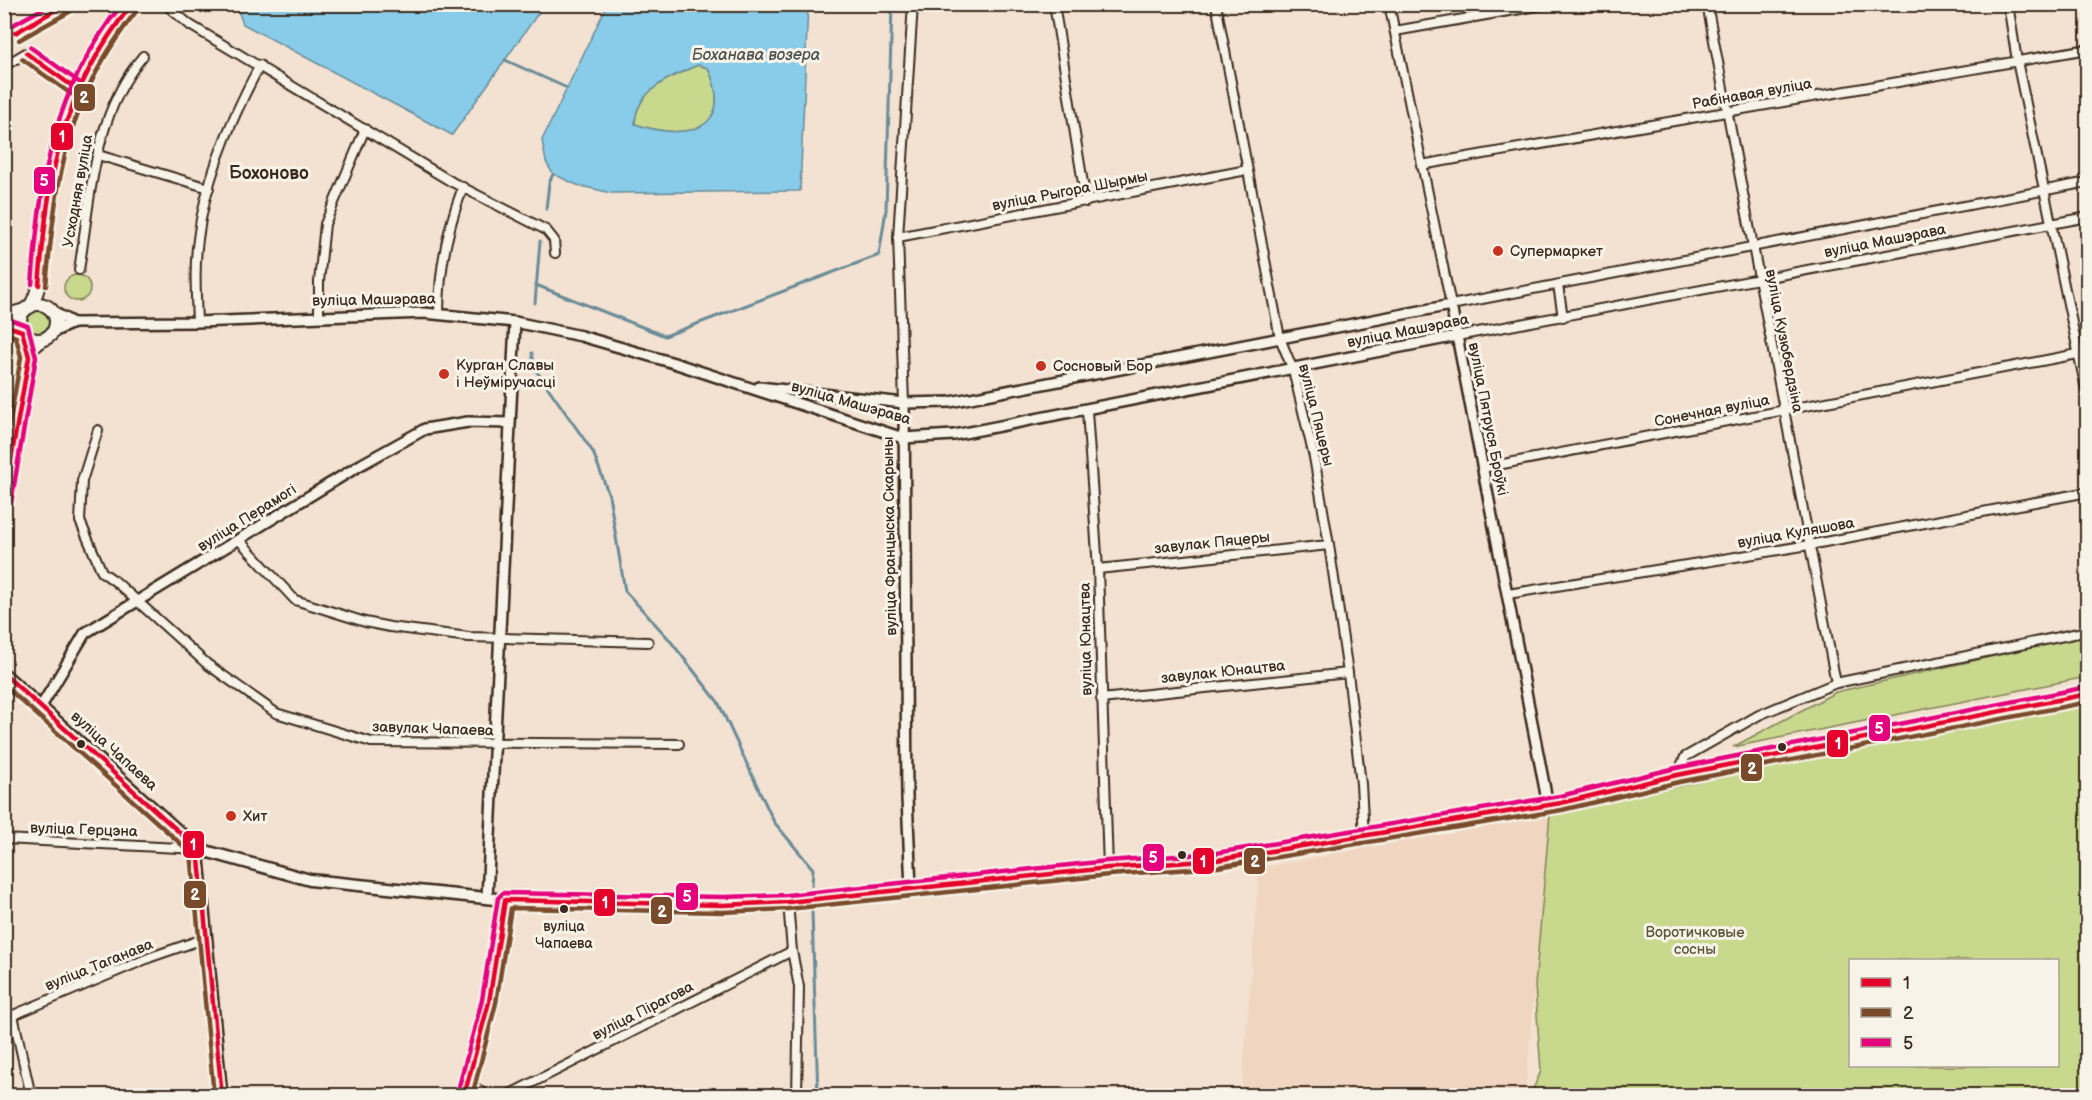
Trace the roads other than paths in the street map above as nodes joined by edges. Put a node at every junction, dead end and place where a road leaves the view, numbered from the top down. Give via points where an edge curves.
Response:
1 (132, 4) edge
2 (165, 4) edge
3 (914, 4) edge
4 (1054, 4) edge
5 (1216, 4) edge
6 (1389, 4) edge
7 (1549, 4) edge
8 (1707, 4) edge
9 (2008, 4) edge
10 (1395, 31) junction
11 (2088, 49) edge
12 (143, 56) dead end
13 (2017, 61) junction
14 (4, 66) edge
15 (260, 66) junction
16 (75, 88) junction
17 (1727, 113) junction
18 (365, 129) junction
19 (98, 155) junction
20 (1421, 165) junction
21 (1247, 170) junction
22 (2088, 182) edge
23 (463, 187) junction
24 (209, 188) junction
25 (2044, 191) junction
26 (1086, 202) junction
27 (2088, 218) edge
28 (2052, 224) junction
29 (898, 237) junction
30 (1752, 248) junction
31 (555, 253) dead end
32 (79, 270) dead end
33 (1758, 280) junction
34 (39, 285) junction
35 (1558, 285) junction
36 (1452, 305) junction
37 (28, 308) junction
38 (51, 310) junction
39 (439, 314) junction
40 (4, 316) edge
41 (319, 316) junction
42 (1563, 316) junction
43 (197, 322) junction
44 (515, 322) junction
45 (73, 323) junction
46 (4, 325) edge
47 (24, 333) junction
48 (48, 336) junction
49 (1457, 336) junction
50 (1280, 338) junction
51 (2088, 352) edge
52 (2079, 353) junction
53 (28, 357) junction
54 (1293, 370) junction
55 (739, 385) junction
56 (2088, 399) edge
57 (904, 403) junction
58 (1087, 411) junction
59 (1784, 411) junction
60 (509, 423) junction
61 (98, 430) dead end
62 (903, 438) junction
63 (1482, 468) junction
64 (2088, 492) edge
65 (4, 502) edge
66 (239, 540) junction
67 (1329, 544) junction
68 (1809, 545) junction
69 (1098, 569) junction
70 (1508, 594) junction
71 (138, 602) junction
72 (2088, 631) edge
73 (499, 638) junction
74 (648, 642) dead end
75 (1348, 673) junction
76 (4, 674) edge
77 (1836, 683) junction
78 (2088, 694) edge
79 (1101, 699) junction
80 (42, 705) junction
81 (680, 744) dead end
82 (494, 745) junction
83 (1677, 775) junction
84 (1548, 805) junction
85 (1364, 836) junction
86 (4, 839) edge
87 (198, 849) junction
88 (1108, 868) junction
89 (911, 888) junction
90 (487, 898) junction
91 (505, 900) junction
92 (788, 902) junction
93 (206, 938) junction
94 (792, 951) junction
95 (13, 1015) junction
96 (4, 1019) edge
97 (468, 1080) junction
98 (31, 1095) edge
99 (222, 1095) edge
100 (464, 1095) edge
101 (485, 1095) edge
102 (506, 1095) edge
103 (797, 1095) edge

1 - 16 main road, Усходняя вуліца via 95,52
2 - 15 street via 190,25
3 - 29 street, вуліца Францыска Скарыны
4 - 26 street
5 - 21 street, вуліца Пяцеры
6 - 10 street, вуліца Пятруся Броўкі
7 - 10 street
8 - 17 street, вуліца Кузюбердзіна
9 - 13 street
10 - 20 street, вуліца Пятруся Броўкі
11 - 13 street, Рабінавая вуліца
12 - 19 street, Усходняя вуліца via 113,102
13 - 17 street, Рабінавая вуліца
13 - 25 street
14 - 16 street via 26,53
15 - 18 street
15 - 24 street via 221,149
16 - 34 main road, Усходняя вуліца via 56,158
17 - 20 street, Рабінавая вуліца
17 - 30 street, вуліца Кузюбердзіна
18 - 23 street
18 - 41 street via 325,224
19 - 24 street
19 - 32 street, Усходняя вуліца
20 - 36 street, вуліца Пятруся Броўкі
21 - 26 street, вуліца Рыгора Шырмы
21 - 50 street, вуліца Пяцеры
22 - 25 street, вуліца Машэрава
23 - 31 street via 546,230 554,240
23 - 39 street via 443,248
24 - 43 street via 198,238
25 - 28 street
25 - 30 street, вуліца Машэрава
26 - 29 street, вуліца Рыгора Шырмы
27 - 28 street, вуліца Машэрава
28 - 33 street, вуліца Машэрава
28 - 52 street
29 - 57 street, вуліца Францыска Скарыны
30 - 33 street, вуліца Кузюбердзіна
30 - 35 street, вуліца Машэрава
33 - 42 street, вуліца Машэрава
33 - 59 street, вуліца Кузюбердзіна
34 - 37 main road, Усходняя вуліца
34 - 38 main road
35 - 36 street, вуліца Машэрава
35 - 42 street
36 - 49 street, вуліца Пятруся Броўкі
36 - 50 street, вуліца Машэрава
37 - 38 main road via 39,304
37 - 40 main road
37 - 47 main road via 21,318
38 - 45 street, вуліца Машэрава
38 - 48 main road via 56,322
39 - 41 street, вуліца Машэрава
39 - 44 street, вуліца Машэрава
41 - 43 street, вуліца Машэрава
42 - 49 street, вуліца Машэрава
43 - 45 street, вуліца Машэрава
44 - 55 street, вуліца Машэрава via 592,339
44 - 60 street
45 - 48 street, вуліца Машэрава
46 - 47 main road
47 - 48 main road via 36,341
47 - 53 main road
48 - 53 main road
49 - 54 street, вуліца Машэрава
49 - 63 street, вуліца Пятруся Броўкі
50 - 54 street, вуліца Пяцеры
50 - 57 street, вуліца Машэрава via 950,402
51 - 52 street, Сонечная вуліца
52 - 56 street
52 - 59 street, Сонечная вуліца
53 - 65 main road
54 - 58 street, вуліца Машэрава
54 - 67 street, вуліца Пяцеры
55 - 57 street, вуліца Машэрава
55 - 62 street, вуліца Машэрава
57 - 62 street, вуліца Францыска Скарыны
58 - 62 street, вуліца Машэрава via 954,435
58 - 69 street, вуліца Юнацтва
59 - 63 street, Сонечная вуліца
59 - 68 street, вуліца Кузюбердзіна
60 - 66 street, вуліца Перамогі via 468,422 425,429
60 - 73 street
61 - 71 street, завулак Чапаева via 82,481 80,521 102,572
62 - 89 street, вуліца Францыска Скарыны
63 - 70 street, вуліца Пятруся Броўкі
64 - 68 street, вуліца Куляшова
66 - 71 street, вуліца Перамогі
66 - 73 street via 295,600 390,627
67 - 69 street, завулак Пяцеры
67 - 75 street, вуліца Пяцеры
68 - 70 street, вуліца Куляшова
68 - 77 street, вуліца Кузюбердзіна
69 - 79 street, вуліца Юнацтва
70 - 84 street, вуліца Пятруся Броўкі
71 - 80 street, вуліца Перамогі via 85,633
71 - 82 street, завулак Чапаева via 207,664 276,713 371,742
72 - 77 street
73 - 74 street
73 - 82 street
75 - 79 street, завулак Юнацтва
75 - 85 street, вуліца Пяцеры
76 - 80 main road, вуліца Чапаева
77 - 83 street via 1759,715 1695,752 1685,758
78 - 83 main road, вуліца Чапаева
79 - 88 street, вуліца Юнацтва
80 - 87 main road, вуліца Чапаева
81 - 82 street, завулак Чапаева
82 - 90 street
83 - 84 main road, вуліца Чапаева
84 - 85 main road, вуліца Чапаева
85 - 88 main road, вуліца Чапаева via 1218,860
86 - 87 street, вуліца Герцэна
87 - 90 main road, вуліца Чапаева via 310,880
87 - 93 street
88 - 89 main road, вуліца Чапаева
89 - 92 main road, вуліца Чапаева
90 - 91 main road, вуліца Чапаева
91 - 92 main road, вуліца Чапаева via 655,905
91 - 97 street via 489,1002
92 - 94 street
93 - 95 street, вуліца Таганава
93 - 99 street
94 - 102 street, вуліца Пірагова
94 - 103 street via 799,987
95 - 96 street, вуліца Таганава
95 - 98 street
97 - 100 street
97 - 101 street

